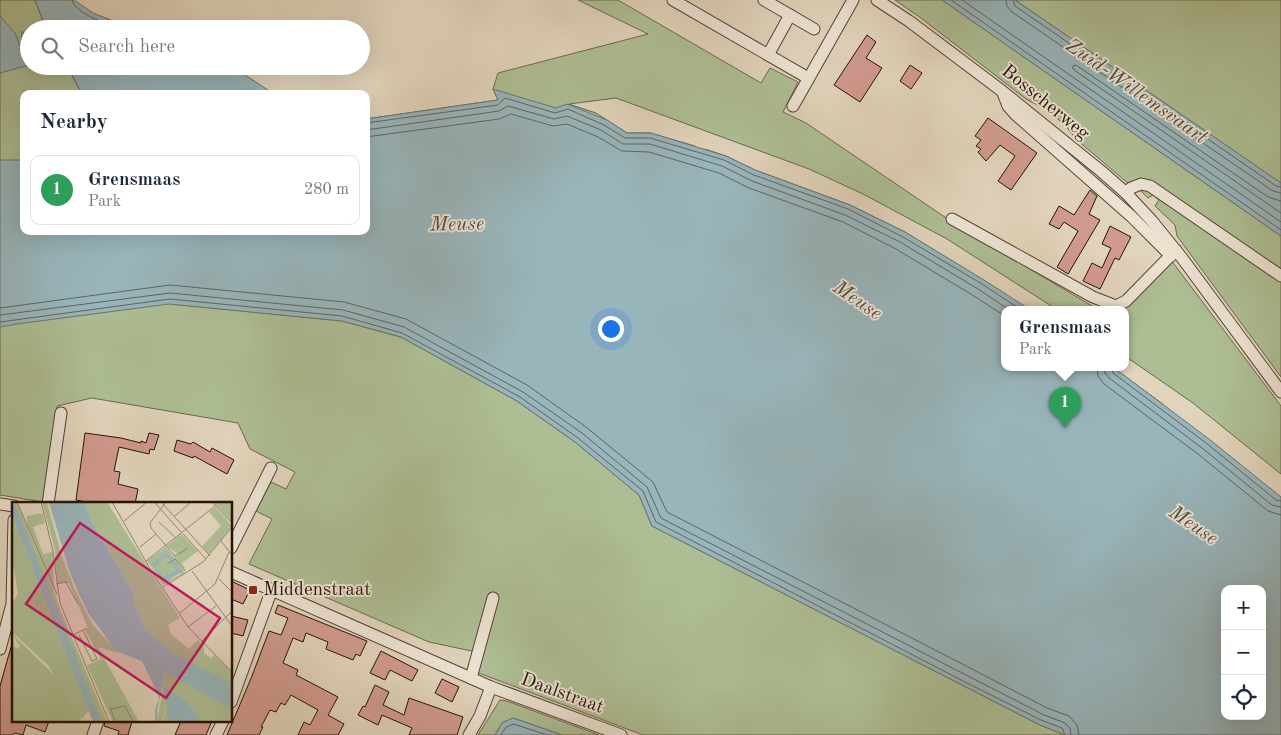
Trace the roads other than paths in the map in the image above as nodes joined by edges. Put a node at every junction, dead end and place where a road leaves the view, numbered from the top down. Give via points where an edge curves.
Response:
1 (673, 0) edge
2 (764, 0) edge
3 (853, 0) edge
4 (877, 0) edge
5 (790, 15) junction
6 (814, 29) dead end
7 (768, 55) junction
8 (808, 78) junction
9 (1002, 92) junction
10 (793, 106) dead end
11 (1126, 193) junction
12 (952, 219) dead end
13 (1173, 253) junction
14 (1281, 276) edge
15 (1281, 392) edge
16 (61, 413) dead end
17 (272, 468) dead end
18 (48, 502) edge
19 (232, 546) edge
20 (232, 572) edge
21 (272, 589) junction
22 (493, 598) dead end
23 (12, 604) edge
24 (0, 649) edge
25 (471, 678) junction
26 (491, 687) junction
27 (232, 699) edge
28 (98, 722) edge
29 (222, 722) edge
30 (93, 735) edge
31 (216, 735) edge
32 (469, 735) edge
33 (621, 735) edge

1 - 7 street
2 - 5 street
3 - 8 street
4 - 9 street, Bosscherweg
5 - 6 street
5 - 7 street
7 - 8 street
8 - 10 street
9 - 11 street, Bosscherweg
9 - 13 street via 1015,114
11 - 13 street, Bosscherweg via 1152,220
11 - 14 street via 1141,184 1150,186
12 - 13 street via 1093,297 1116,306 1126,302
13 - 15 street, Bosscherweg
16 - 18 street
17 - 19 street
20 - 21 street
21 - 25 street
21 - 27 street
22 - 25 street
23 - 24 street
25 - 26 street
26 - 32 street
26 - 33 street, Daalstraat
28 - 30 street
29 - 31 street

